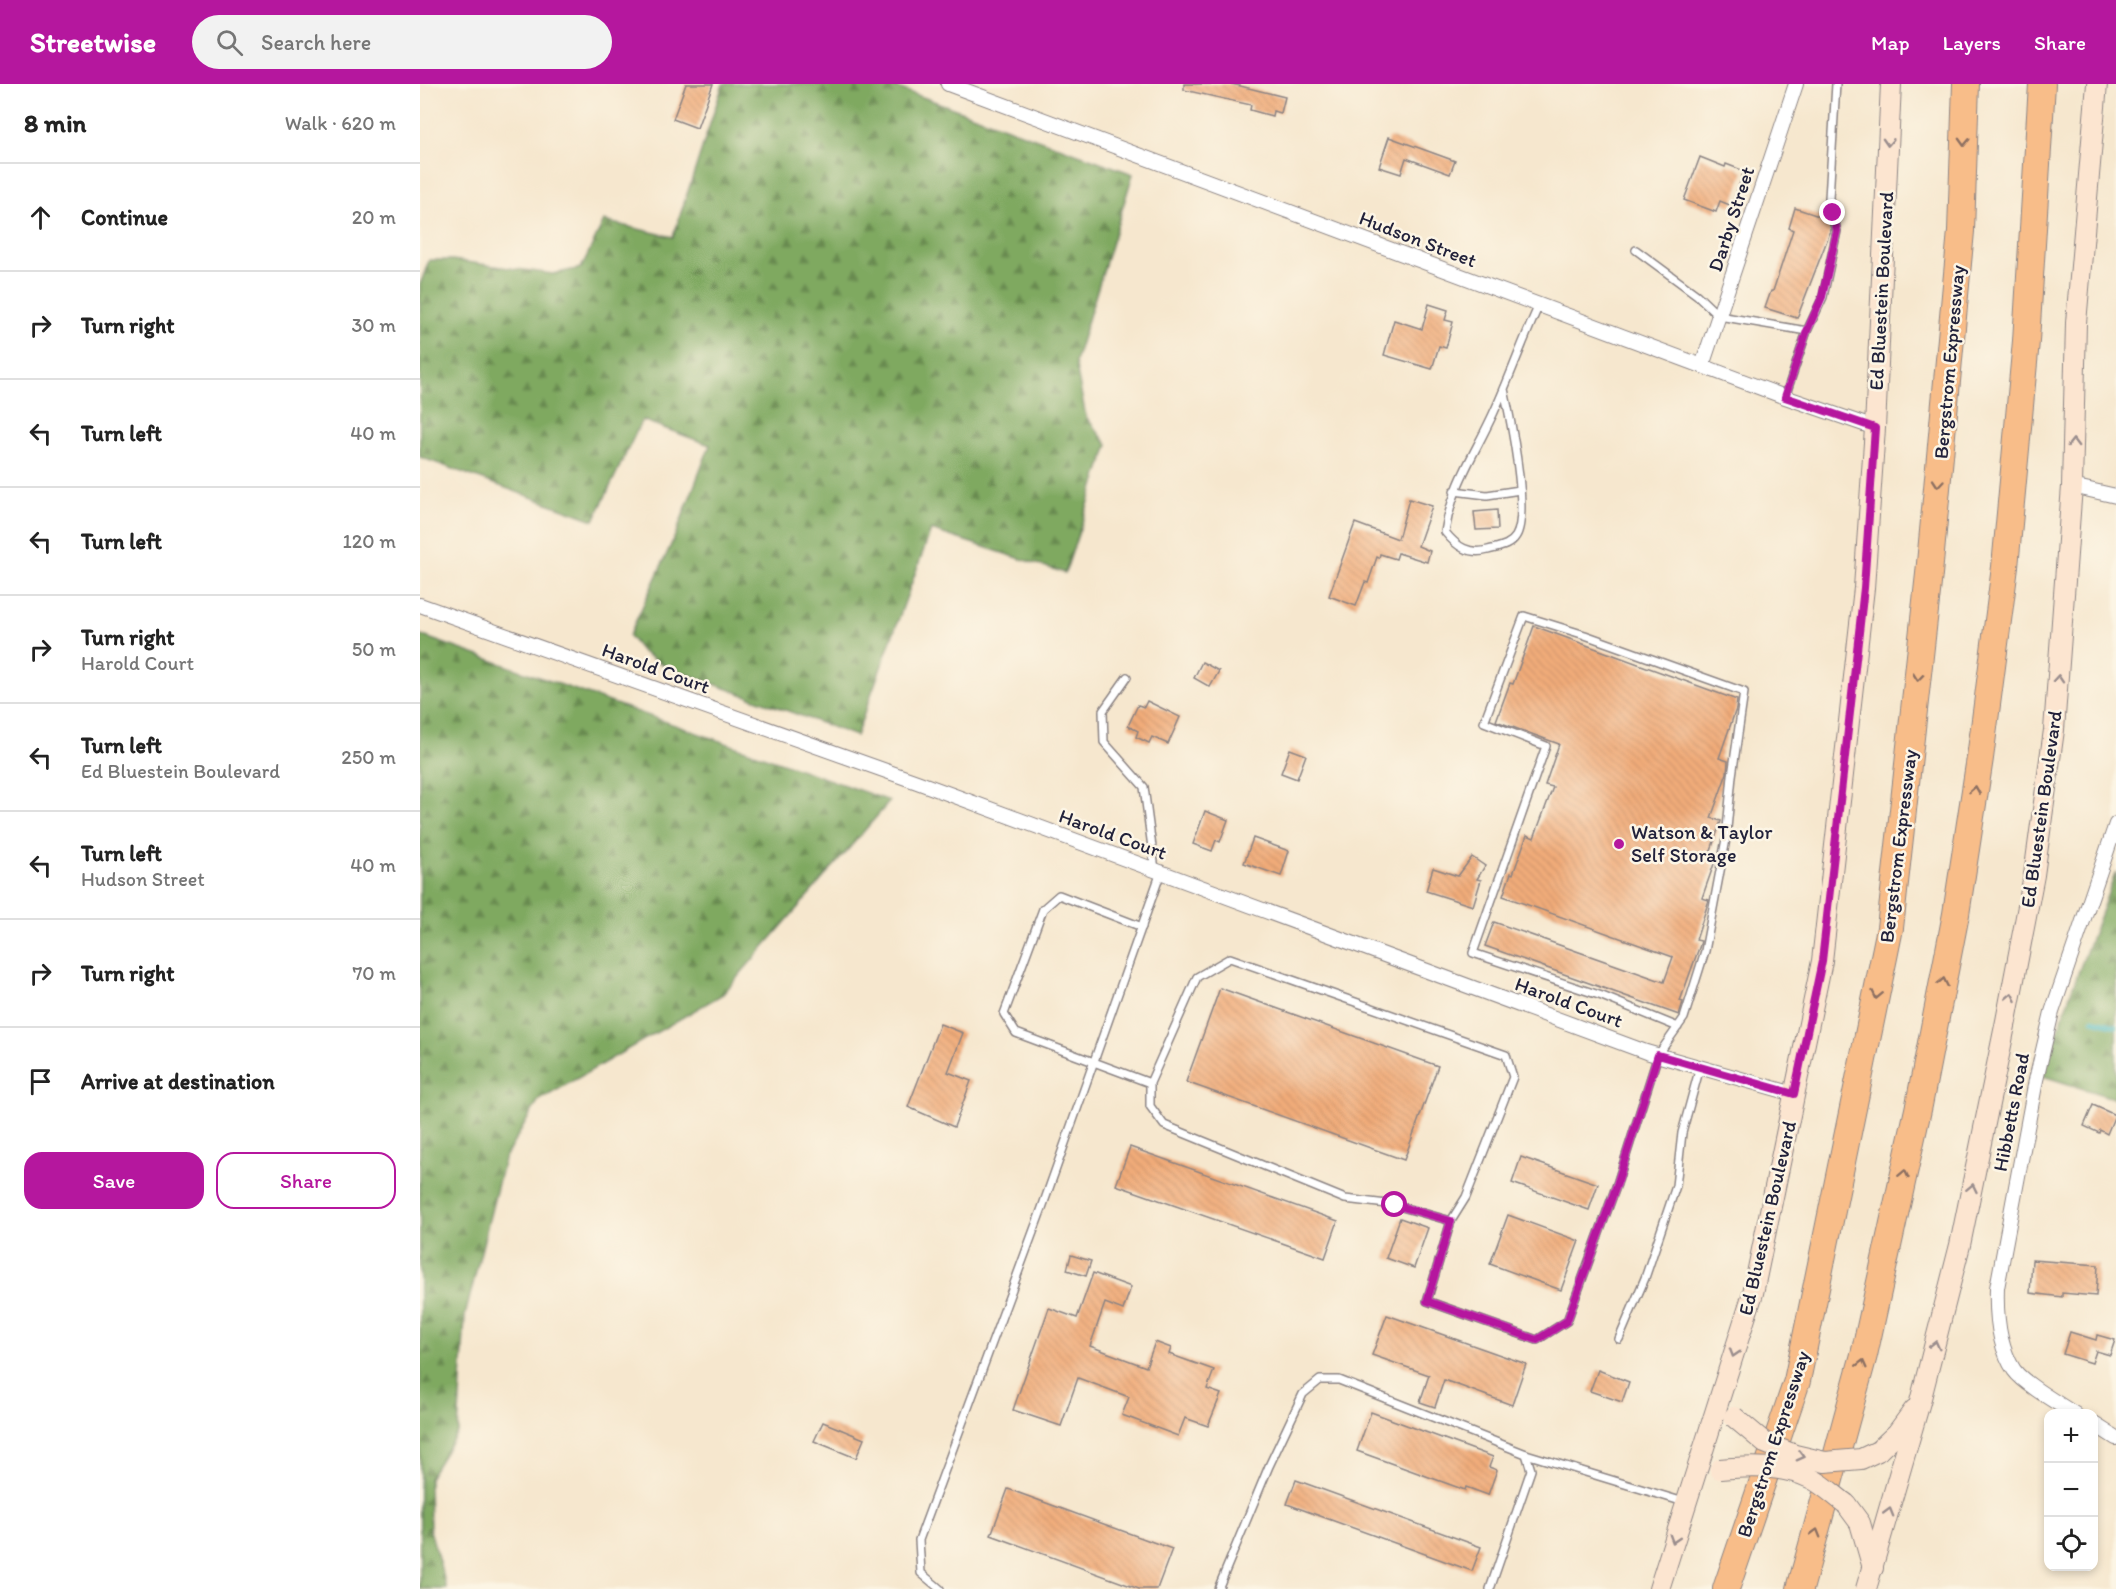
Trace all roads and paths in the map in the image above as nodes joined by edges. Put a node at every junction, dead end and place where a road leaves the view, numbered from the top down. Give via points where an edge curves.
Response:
1 (948, 84) edge
2 (1796, 84) edge
3 (1836, 84) edge
4 (1891, 84) edge
5 (1966, 84) edge
6 (2042, 84) edge
7 (2097, 84) edge
8 (1636, 250) dead end
9 (1539, 305) junction
10 (1719, 316) junction
11 (1807, 331) junction
12 (1702, 366) junction
13 (1504, 389) junction
14 (1785, 397) junction
15 (1875, 428) junction
16 (2072, 486) junction
17 (1520, 490) junction
18 (1454, 491) junction
19 (2116, 496) edge
20 (420, 605) edge
21 (1128, 677) dead end
22 (2116, 824) edge
23 (1158, 871) junction
24 (1142, 927) junction
25 (1678, 1027) junction
26 (1658, 1055) junction
27 (1093, 1063) junction
28 (1700, 1067) junction
29 (1150, 1083) junction
30 (1794, 1094) junction
31 (1451, 1221) junction
32 (1619, 1339) dead end
33 (1725, 1380) junction
34 (1920, 1402) junction
35 (2068, 1409) edge
36 (2098, 1427) edge
37 (2116, 1438) edge
38 (1526, 1454) junction
39 (1686, 1502) junction
40 (1873, 1568) junction
41 (940, 1589) edge
42 (1218, 1589) edge
43 (1490, 1589) edge
44 (1659, 1589) edge
45 (1725, 1589) edge
46 (1800, 1589) edge
47 (1866, 1589) edge

1 - 9 street, Hudson Street
2 - 10 street, Darby Street
3 - 11 lane via 1829,198 1837,231 1822,297
4 -> 15 main road, Ed Bluestein Boulevard
5 -> 45 highway, Bergstrom Expressway via 1961,231 1890,928 1797,1381
46 -> 6 highway via 1864,1355 1956,914 2005,567 2026,341
16 -> 7 main road, Ed Bluestein Boulevard via 2076,323
8 - 10 lane
9 - 12 street, Hudson Street
9 - 13 lane
10 - 11 lane
10 - 12 street, Darby Street
11 - 14 lane
12 - 14 street, Hudson Street
13 - 17 lane
13 - 18 lane
14 - 15 street, Hudson Street
15 - 30 main road, Ed Bluestein Boulevard via 1864,588 1822,961
16 - 19 street
34 -> 16 main road, Ed Bluestein Boulevard via 1960,1245 2034,875 2054,730
17 - 18 lane via 1487,495
17 - 18 lane via 1517,535 1507,545 1478,552 1456,545 1445,532
20 - 23 street, Harold Court
21 - 23 lane via 1103,711 1104,742 1144,787
22 - 35 street, Hibbetts Road via 2052,1012 1997,1288 1996,1313 2015,1371
23 - 24 lane
23 - 26 street, Harold Court
24 - 27 lane
24 - 27 lane via 1059,895 1043,909 1004,1014 1016,1033
25 - 25 lane via 1705,951 1726,839 1744,692 1524,616 1484,722 1546,746 1473,953 1602,996
25 - 26 lane
26 - 28 street, Harold Court
26 - 31 lane via 1567,1321 1537,1340 1427,1301
27 - 29 lane
27 - 41 lane via 919,1540 921,1573
28 - 30 street, Harold Court
28 - 32 lane via 1682,1133 1676,1186 1645,1278
29 - 31 lane via 1150,1106 1164,1125 1346,1199 1395,1205
29 - 31 lane via 1197,977 1230,958 1506,1055 1513,1077 1466,1197
30 -> 33 main road, Ed Bluestein Boulevard via 1753,1293
33 -> 34 main road, bridge via 1734,1417 1764,1443 1825,1462 1862,1459 1878,1451
33 - 39 main road, Ed Bluestein Boulevard
40 -> 34 main road, Ed Bluestein Boulevard
36 - 37 street
38 - 39 lane
38 - 42 lane via 1339,1380 1320,1380 1303,1394
38 - 43 lane via 1531,1470
39 - 40 main road, bridge via 1703,1479 1720,1469 1754,1466 1812,1479 1846,1504 1860,1523
39 -> 44 main road, Ed Bluestein Boulevard
40 - 47 main road, Ed Bluestein Boulevard

